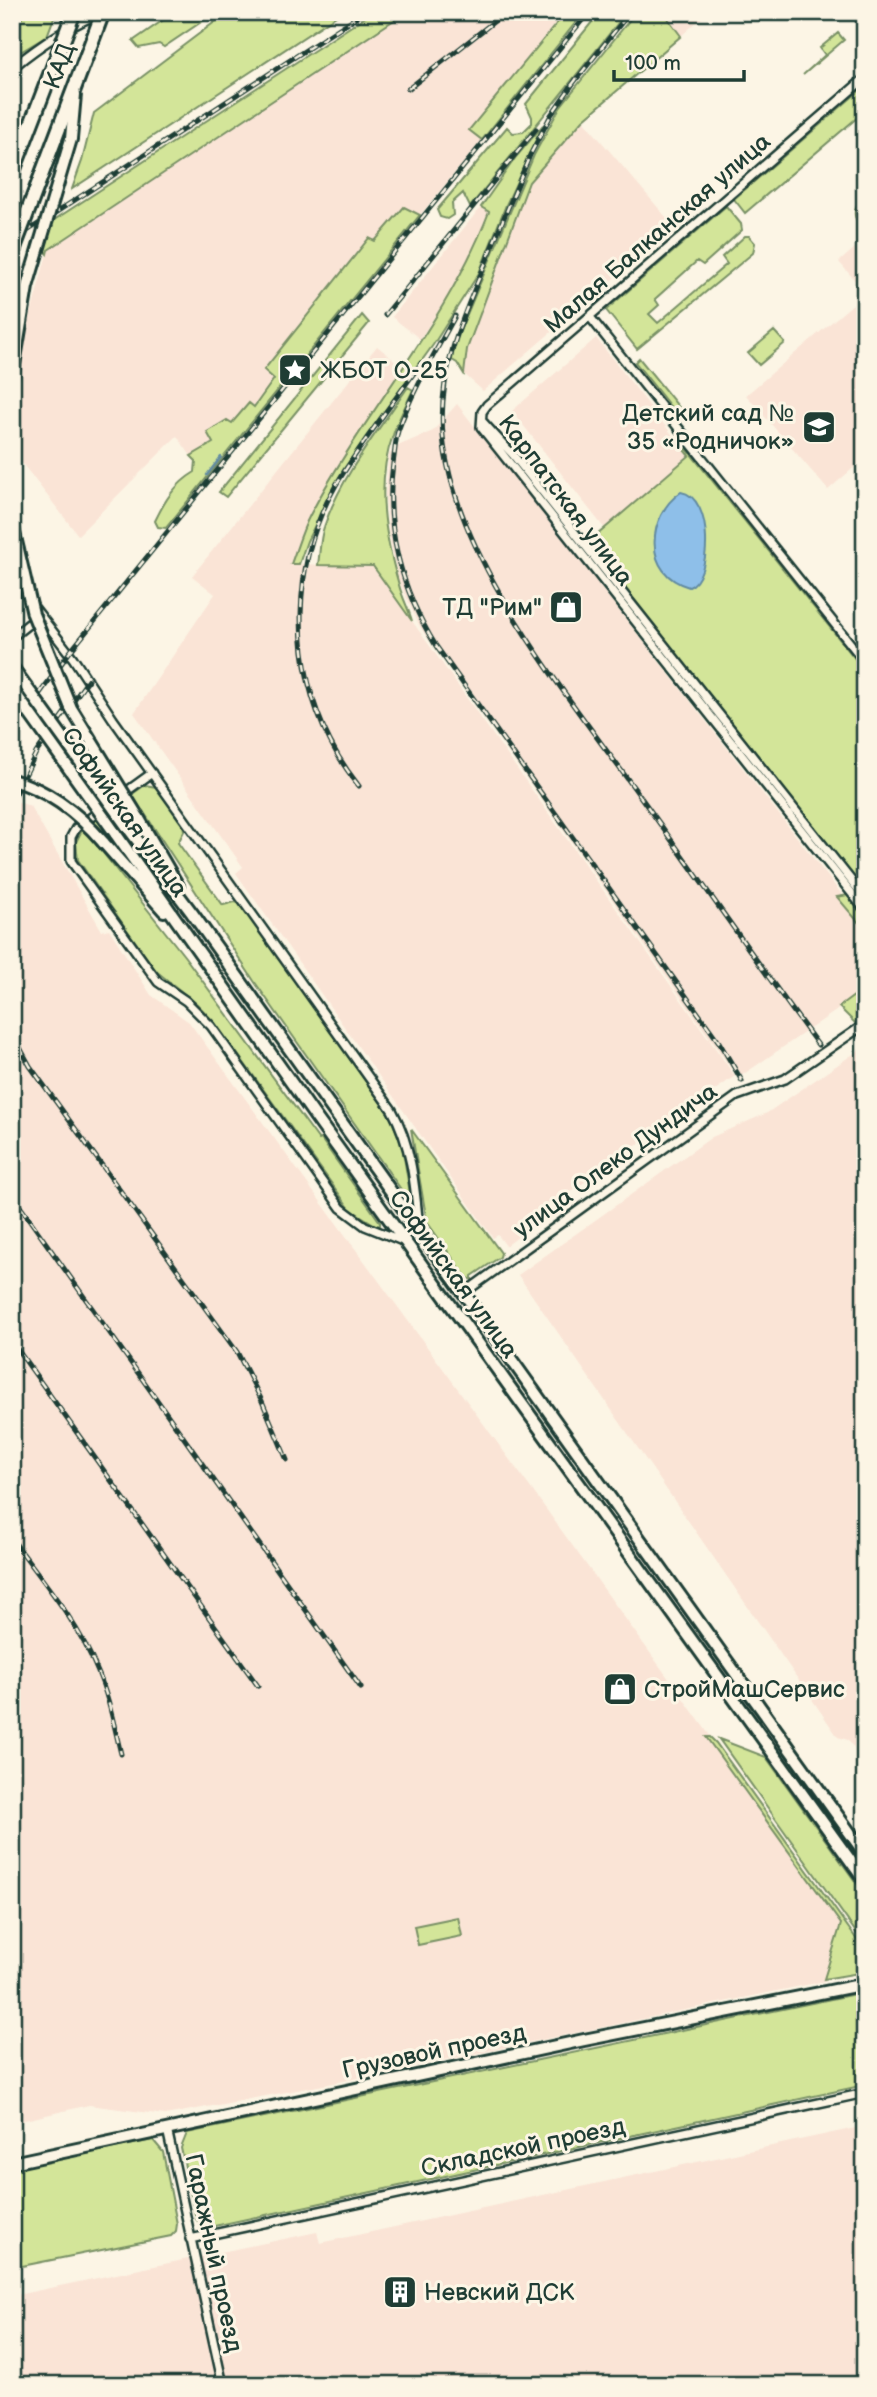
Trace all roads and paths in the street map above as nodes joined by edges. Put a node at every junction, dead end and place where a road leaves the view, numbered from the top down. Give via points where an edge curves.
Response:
1 (74, 12) edge
2 (103, 12) edge
3 (12, 68) edge
4 (865, 78) edge
5 (75, 83) junction
6 (12, 174) edge
7 (12, 253) edge
8 (590, 317) junction
9 (12, 377) edge
10 (481, 420) junction
11 (12, 524) edge
12 (12, 573) edge
13 (40, 615) junction
14 (12, 637) edge
15 (865, 662) edge
16 (12, 667) edge
17 (12, 689) edge
18 (152, 772) junction
19 (12, 780) edge
20 (865, 898) edge
21 (865, 910) edge
22 (192, 913) junction
23 (177, 922) junction
24 (865, 1024) edge
25 (420, 1232) junction
26 (406, 1242) junction
27 (464, 1293) junction
28 (865, 1854) edge
29 (865, 1881) edge
30 (865, 1984) edge
31 (865, 2093) edge
32 (167, 2129) junction
33 (12, 2163) edge
34 (190, 2239) junction
35 (223, 2385) edge

1 - 6 highway, КАД, bridge
2 - 3 street via 48,41
2 - 5 highway, КАД, bridge
4 - 8 street, Малая Балканская улица
5 - 7 highway, КАД, bridge
5 - 9 main road, bridge via 71,139 27,288
8 - 10 street, Малая Балканская улица via 487,405
8 - 15 street
10 - 20 street, Карпатская улица
10 - 21 street, Карпатская улица via 481,427
11 - 22 main road, bridge via 33,614 71,709
12 - 13 street
13 - 14 street
13 - 18 street
16 - 22 main road, Софийская улица, bridge
17 - 23 main road, Софийская улица, bridge
18 - 25 street via 392,1110 409,1150
18 - 26 street via 76,828 71,837 71,861 158,982 186,1000 211,1026 341,1208 365,1226
19 - 23 main road, bridge via 61,803 80,818
22 - 25 main road, Софийская улица
23 - 26 main road, Софийская улица
24 - 27 street, улица Олеко Дундича via 785,1079 737,1096
25 - 27 main road, Софийская улица
26 - 29 main road, Софийская улица
27 - 28 main road, Софийская улица
30 - 32 main road, Грузовой проезд
31 - 34 street, Складской проезд
32 - 33 main road, Грузовой проезд
32 - 34 street, Гаражный проезд
34 - 35 street, Гаражный проезд

